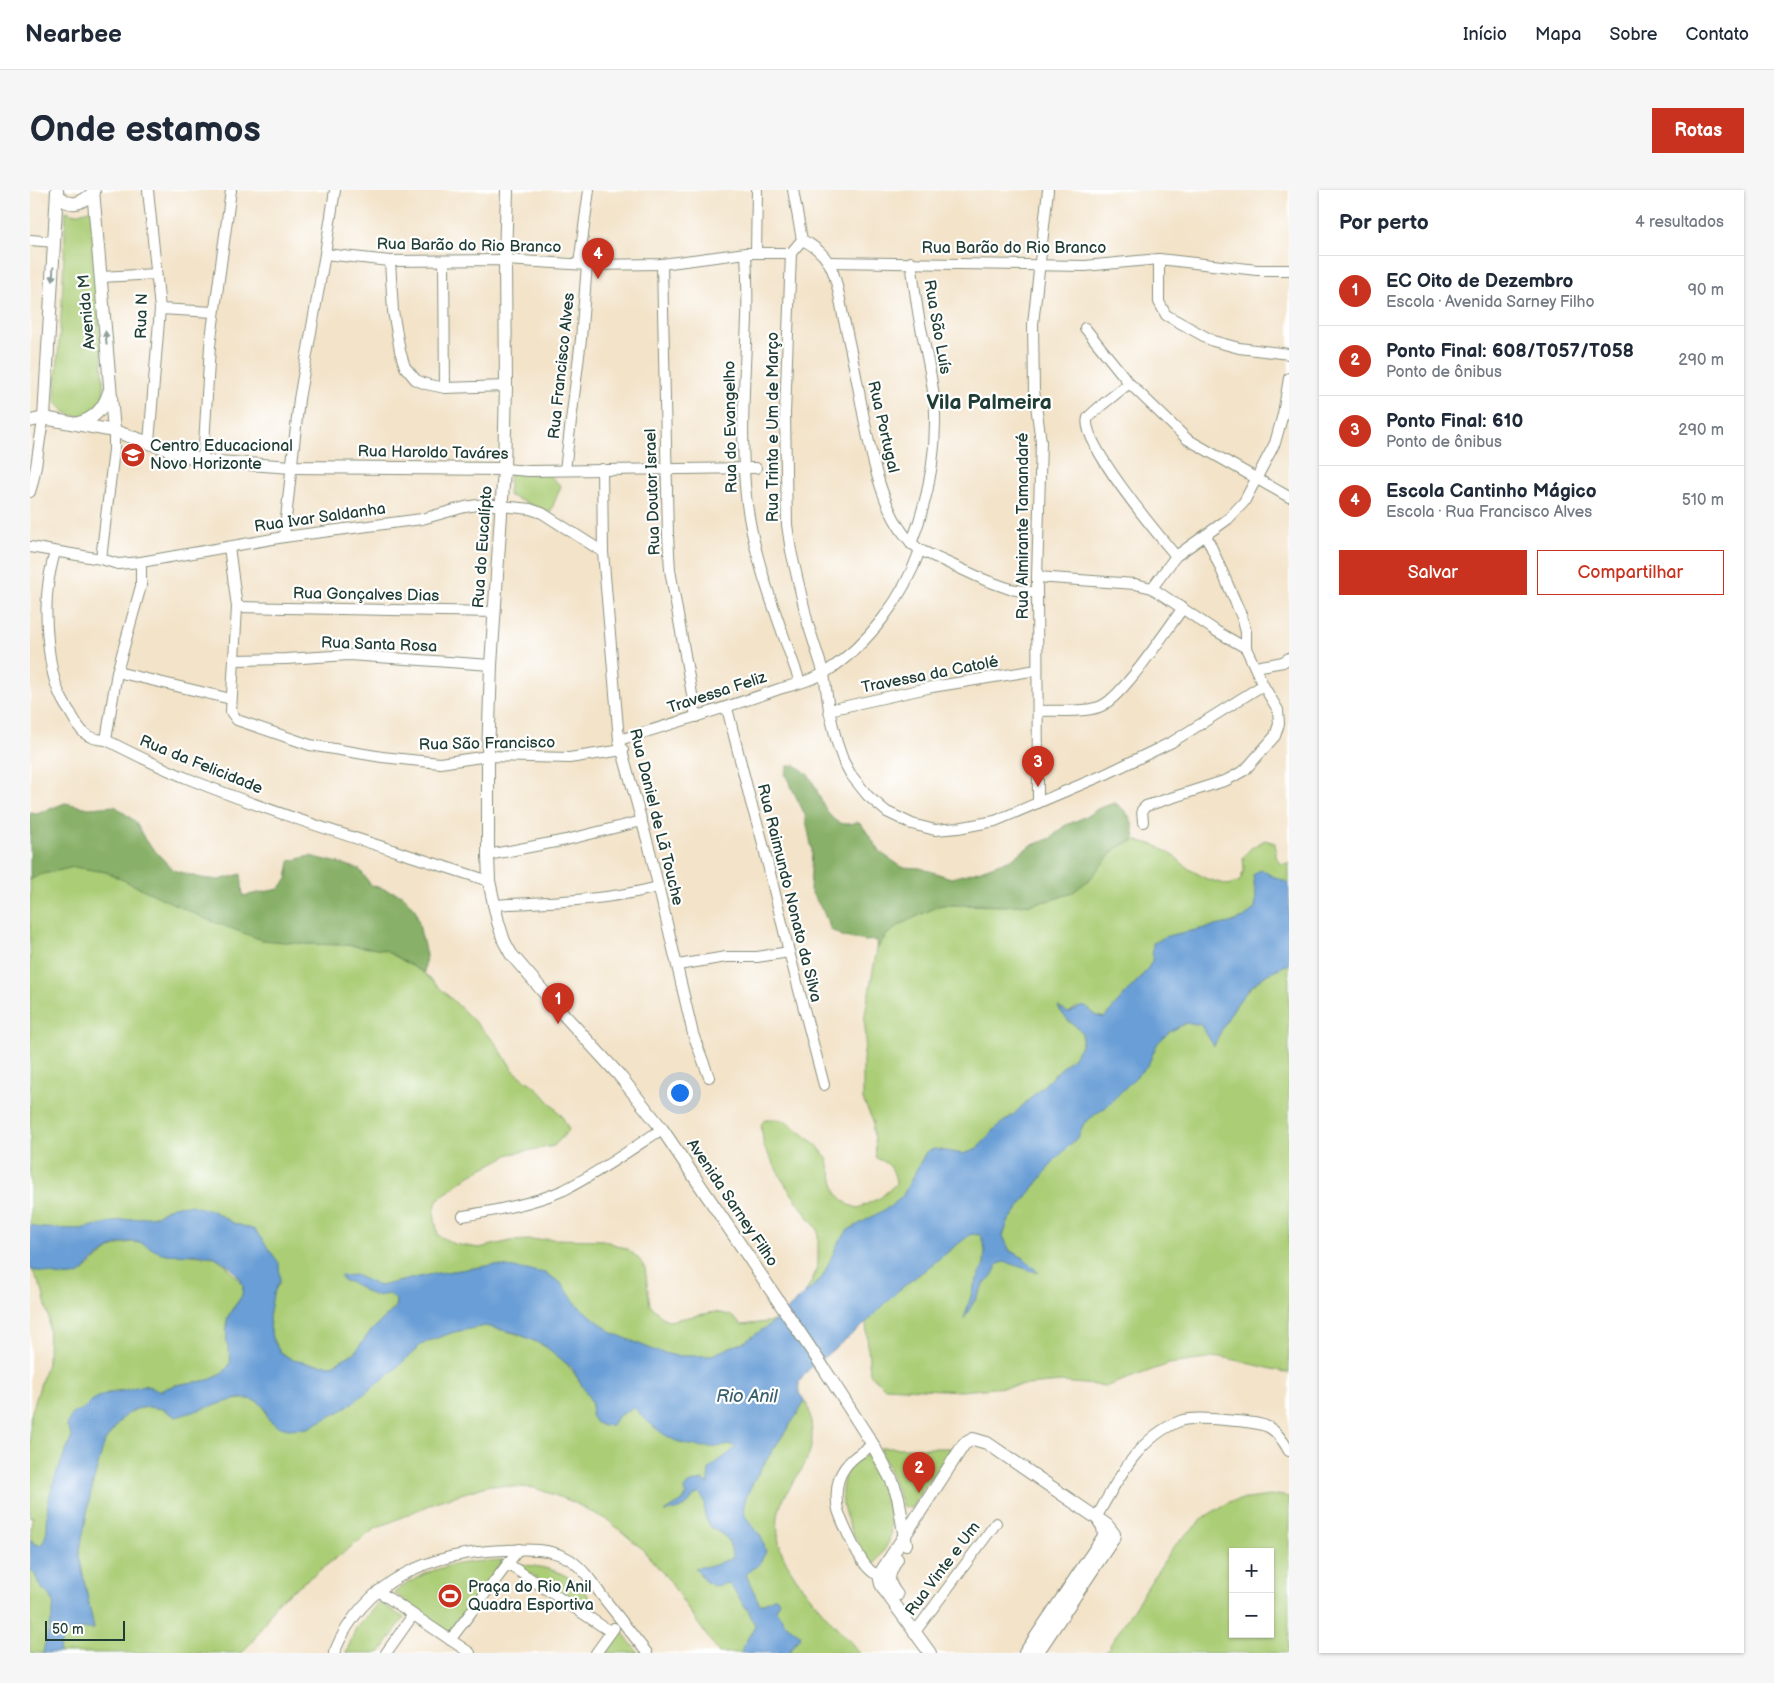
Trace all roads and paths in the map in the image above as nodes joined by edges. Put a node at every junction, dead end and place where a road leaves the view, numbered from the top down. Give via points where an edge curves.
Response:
1 (148, 190) edge
2 (231, 190) edge
3 (335, 190) edge
4 (507, 190) edge
5 (589, 190) edge
6 (756, 190) edge
7 (793, 190) edge
8 (1048, 190) edge
9 (94, 191) edge
10 (57, 192) edge
11 (30, 240) edge
12 (802, 240) junction
13 (55, 242) junction
14 (751, 253) junction
15 (325, 254) junction
16 (791, 254) junction
17 (1159, 259) junction
18 (505, 260) junction
19 (390, 261) junction
20 (444, 261) junction
21 (829, 262) junction
22 (911, 262) junction
23 (662, 264) junction
24 (1040, 264) junction
25 (583, 265) junction
26 (1289, 270) edge
27 (156, 274) junction
28 (100, 278) junction
29 (160, 309) junction
30 (214, 312) junction
31 (1085, 328) dead end
32 (1289, 354) edge
33 (1289, 378) edge
34 (1129, 384) junction
35 (506, 386) junction
36 (110, 387) junction
37 (445, 388) junction
38 (46, 391) junction
39 (44, 418) junction
40 (30, 421) edge
41 (71, 423) junction
42 (114, 431) junction
43 (148, 442) junction
44 (203, 461) junction
45 (292, 467) junction
46 (667, 468) junction
47 (751, 468) junction
48 (602, 469) junction
49 (504, 470) junction
50 (565, 470) junction
51 (1256, 479) junction
52 (30, 492) edge
53 (1289, 497) edge
54 (502, 505) junction
55 (1206, 535) junction
56 (284, 537) junction
57 (911, 544) junction
58 (229, 546) junction
59 (30, 547) edge
60 (920, 550) junction
61 (55, 552) junction
62 (602, 552) junction
63 (1176, 556) junction
64 (101, 559) junction
65 (142, 562) junction
66 (1037, 577) junction
67 (1152, 588) junction
68 (1037, 594) junction
69 (237, 607) junction
70 (1182, 608) junction
71 (495, 612) junction
72 (1246, 648) junction
73 (1289, 658) edge
74 (235, 660) junction
75 (491, 665) junction
76 (1256, 667) junction
77 (1037, 670) junction
78 (117, 672) junction
79 (824, 674) junction
80 (800, 682) junction
81 (1264, 685) junction
82 (231, 699) junction
83 (727, 708) junction
84 (829, 710) junction
85 (1038, 711) junction
86 (696, 717) junction
87 (106, 740) junction
88 (619, 740) junction
89 (623, 750) junction
90 (488, 756) junction
91 (1038, 803) junction
92 (642, 821) junction
93 (1143, 822) dead end
94 (488, 856) junction
95 (489, 881) junction
96 (658, 887) junction
97 (493, 905) junction
98 (789, 952) junction
99 (678, 965) junction
100 (709, 1077) dead end
101 (824, 1084) dead end
102 (662, 1129) junction
103 (464, 1216) dead end
104 (873, 1445) junction
105 (1289, 1452) edge
106 (1098, 1519) junction
107 (996, 1523) dead end
108 (905, 1539) junction
109 (519, 1549) junction
110 (508, 1564) junction
111 (884, 1574) junction
112 (378, 1591) junction
113 (413, 1614) junction
114 (620, 1619) junction
115 (917, 1629) junction
116 (611, 1632) junction
117 (450, 1640) junction
118 (334, 1653) edge
119 (386, 1653) edge
120 (470, 1653) edge
121 (596, 1653) edge
122 (647, 1653) edge
123 (930, 1653) edge
124 (940, 1653) edge
125 (1025, 1653) edge
126 (1037, 1653) edge

1 - 27 street, Rua N
2 - 30 street
3 - 15 street
4 - 18 street, Rua do Eucalípto
5 - 25 street, Rua Francisco Alves
6 - 14 street, Rua do Evangelho
7 - 12 street
8 - 24 street, Rua Almirante Tamandaré
9 - 10 street via 80,202 73,203 63,200
9 - 28 street, Avenida M
10 - 13 street, Avenida M
11 - 13 street
12 - 16 street
12 - 21 street, Rua Portugal
13 -> 38 street, Avenida M
14 - 16 street, Rua Barão do Rio Branco
14 - 23 street, Rua Barão do Rio Branco
14 - 47 street, Rua do Evangelho via 744,446
15 - 19 street, Rua Barão do Rio Branco
15 - 45 street via 307,352
16 - 79 street, Rua Trinta e Um de Março via 785,414 787,525 797,582
17 - 24 street, Rua Barão do Rio Branco via 1085,266
17 - 26 street, Rua Barão do Rio Branco via 1256,270
17 - 32 street via 1159,302 1166,314 1213,342
18 - 20 street, Rua Barão do Rio Branco
18 - 25 street, Rua Barão do Rio Branco
18 - 35 street, Rua do Eucalípto
19 - 20 street, Rua Barão do Rio Branco
19 - 37 street via 393,312 405,367 416,380
20 - 37 street
21 - 22 street, Rua Barão do Rio Branco
21 - 57 street, Rua Portugal via 838,291 872,456 890,511
22 - 24 street, Rua Barão do Rio Branco
22 - 57 street, Rua São Luís via 935,412 934,451 920,522
23 - 25 street, Rua Barão do Rio Branco
23 - 46 street, Rua Doutor Israel
24 - 66 street, Rua Almirante Tamandaré via 1033,324 1034,390 1041,442
25 - 50 street, Rua Francisco Alves via 581,339
27 - 28 street
27 - 29 street, Rua N
36 -> 28 street, Avenida M
29 - 30 street
29 - 43 street, Rua N
30 - 44 street
31 - 34 street
33 - 51 street via 1275,443
34 - 51 street via 1187,439
34 - 63 street via 1089,416 1087,425 1098,451 1138,510
35 - 37 street
35 - 49 street, Rua do Eucalípto
36 - 41 street via 105,403 96,415
36 - 42 street, Avenida M
38 - 39 street, Avenida M
38 - 41 street via 54,412
39 - 40 street
39 - 41 street, Rua Haroldo Taváres
39 - 52 street
41 - 42 street, Rua Haroldo Taváres
42 - 43 street, Rua Haroldo Taváres
42 - 64 street
43 - 44 street, Rua Haroldo Taváres
44 - 45 street, Rua Haroldo Taváres
45 - 49 street, Rua Haroldo Taváres
45 - 56 street
46 - 47 street, Rua Haroldo Taváres
46 - 48 street, Rua Haroldo Taváres
46 - 86 street, Rua Doutor Israel via 670,570
47 - 80 street, Rua do Evangelho via 746,495 753,537
48 - 50 street, Rua Haroldo Taváres
48 - 62 street, Rua Daniel de Lã Touche
49 - 50 street, Rua Haroldo Taváres
49 - 54 street, Rua do Eucalípto
51 - 53 street
51 - 55 street via 1237,511
54 - 56 street, Rua Ivar Saldanha via 484,504 422,519
54 - 62 street, Rua Ivar Saldanha via 542,513
54 - 71 street, Rua do Eucalípto
55 - 63 street
55 - 72 street via 1242,616
56 - 58 street, Rua Ivar Saldanha
57 - 60 street, Rua Portugal
58 - 65 street, Rua Ivar Saldanha
58 - 69 street
59 - 61 street, Rua Ivar Saldanha
60 - 68 street, Rua Portugal via 1002,586
60 - 79 street via 914,568 874,630
61 - 64 street, Rua Ivar Saldanha
61 - 87 street, Rua da Felicidade via 46,619 53,673 60,694 86,736
62 - 88 street, Rua Daniel de Lã Touche
63 - 67 street
64 - 65 street, Rua Ivar Saldanha via 118,564
65 - 78 street via 141,586
66 - 67 street
66 - 68 street, Rua Almirante Tamandaré
67 - 70 street
68 - 77 street, Rua Almirante Tamandaré
69 - 71 street, Rua Gonçalves Dias
69 - 74 street
70 - 72 street
70 - 85 street via 1122,690 1107,704 1091,709
71 - 75 street, Rua do Eucalípto
72 - 76 street
73 - 76 street
74 - 75 street, Rua Santa Rosa via 349,656
74 - 82 street
75 - 90 street, Rua do Eucalípto
76 - 81 street
77 - 84 street, Travessa da Catolé
77 - 85 street, Rua Almirante Tamandaré
78 - 82 street
78 - 87 street
79 - 80 street, Travessa Feliz
79 - 84 street, Rua Trinta e Um de Março
80 - 83 street, Travessa Feliz
81 - 91 street, Rua Trinta e Um de Março via 1172,742
81 - 93 street via 1278,710 1279,724 1275,736 1245,770 1227,780 1146,806 1142,810
82 - 90 street, Rua São Francisco via 230,712 237,720 310,745 382,758 440,762
83 - 86 street, Travessa Feliz
83 - 98 street, Rua Raimundo Nonato da Silva
84 - 91 street, Rua Trinta e Um de Março via 843,760 852,775 868,796 887,812 912,824 935,830 958,828 995,821
85 - 91 street, Rua Almirante Tamandaré
86 - 88 street, Travessa Feliz
87 - 95 street, Rua da Felicidade via 189,779 240,798
88 - 89 street, Rua Daniel de Lã Touche
89 - 90 street, Rua São Francisco via 569,758
89 - 92 street, Rua Daniel de Lã Touche
90 - 94 street, Rua do Eucalípto
92 - 94 street
92 - 96 street, Rua Daniel de Lã Touche
94 - 95 street, Rua do Eucalípto
95 - 97 street, Rua do Eucalípto
96 - 97 street via 608,897
96 - 99 street, Rua Daniel de Lã Touche
97 - 102 street, Avenida Sarney Filho via 512,954
98 - 99 street
98 - 101 street, Rua Raimundo Nonato da Silva
99 - 100 street, Rua Daniel de Lã Touche via 693,1034
102 - 103 street via 563,1190 512,1208
102 - 104 street, Avenida Sarney Filho
104 - 108 street, Avenida Sarney Filho via 895,1488
104 - 111 street via 850,1460 842,1471 837,1498 838,1509 857,1551 869,1569
105 - 106 street via 1272,1428 1260,1424 1208,1419 1181,1421 1139,1449 1119,1477
106 - 108 street via 987,1443 970,1448
106 - 125 street via 1104,1536
106 - 126 street via 1112,1529 1113,1539
107 - 115 street, Rua Vinte e Um
108 - 111 street
109 - 110 street
109 - 112 street via 468,1552 440,1558 402,1575
109 - 114 street via 552,1552 570,1560 588,1577
110 - 116 street
110 - 117 street
111 - 115 street
112 - 113 street
112 - 118 street via 352,1620
113 - 117 street
113 - 119 street
114 - 116 street
114 - 122 street
115 - 123 street
115 - 124 street
116 - 121 street
117 - 120 street

